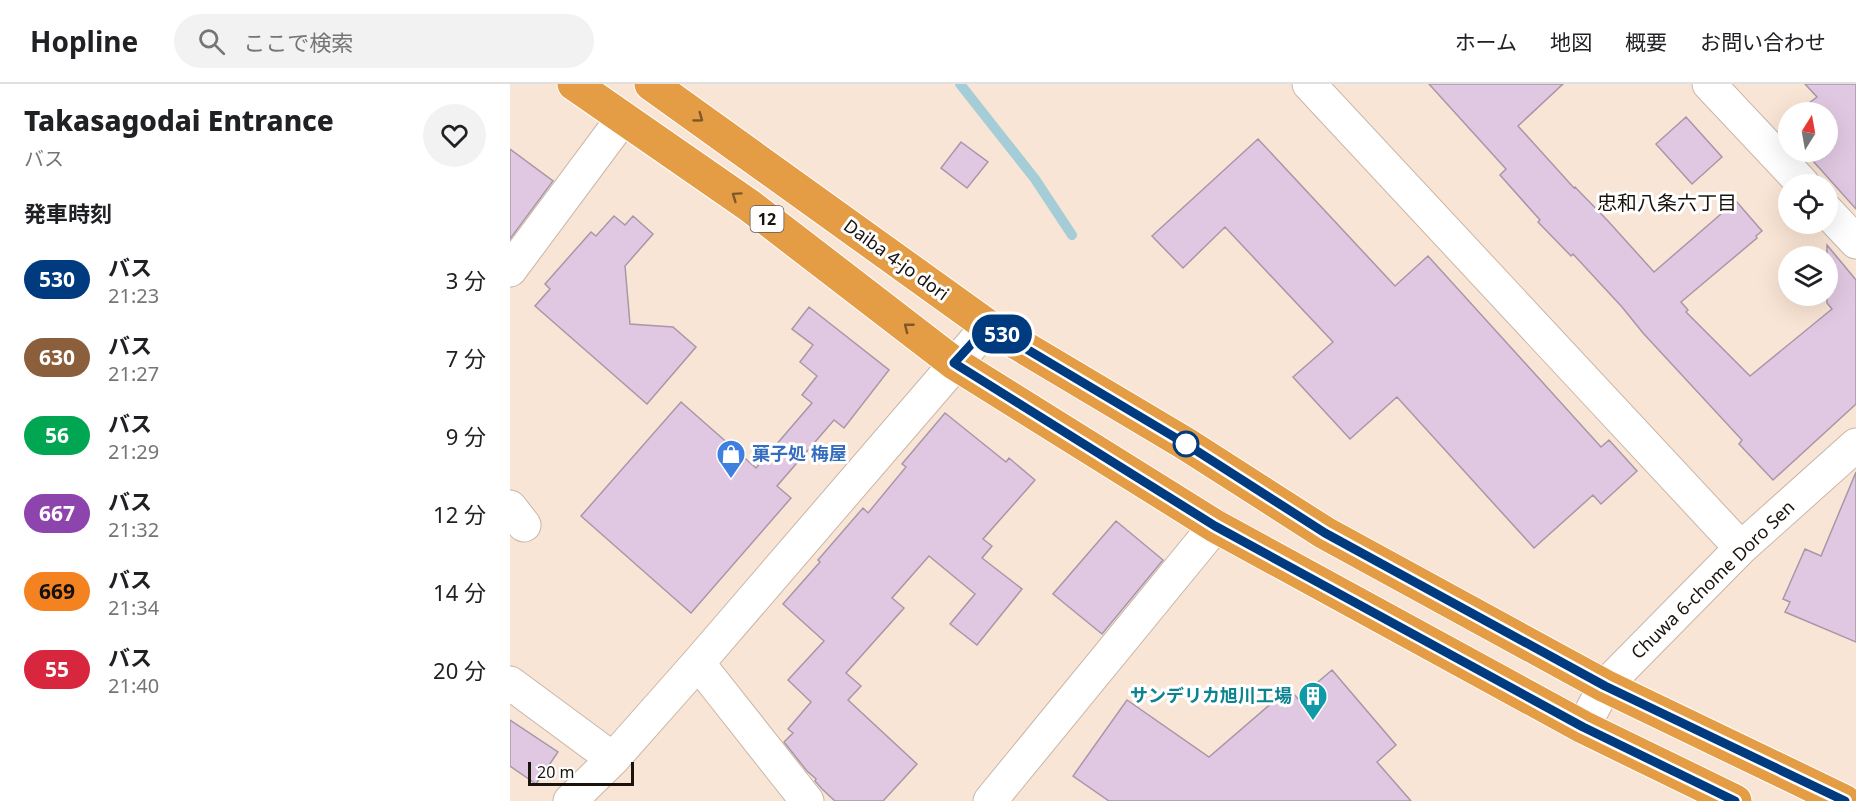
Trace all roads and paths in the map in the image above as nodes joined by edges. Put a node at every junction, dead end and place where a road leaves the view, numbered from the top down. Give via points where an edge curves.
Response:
1 (574, 84) edge
2 (651, 84) edge
3 (1309, 84) edge
4 (1709, 84) edge
5 (623, 118) junction
6 (1794, 174) edge
7 (1838, 223) edge
8 (1856, 242) edge
9 (510, 270) edge
10 (988, 326) junction
11 (954, 363) junction
12 (1856, 444) edge
13 (1215, 526) junction
14 (1741, 548) junction
15 (698, 663) junction
16 (510, 683) edge
17 (1605, 686) junction
18 (1583, 727) junction
19 (613, 759) junction
20 (570, 801) edge
21 (807, 801) edge
22 (990, 801) edge
23 (1735, 801) edge
24 (1842, 801) edge

1 - 5 highway, 12
2 -> 10 highway, Daiba 4-jo dori / 12
3 - 14 street
4 - 6 street
5 - 9 street
11 -> 5 highway, 12 via 750,206
7 - 8 street
10 - 11 street
10 - 17 highway, Daiba 4-jo dori / 12 via 1186,444 1325,533
11 - 13 highway, 12
11 - 15 street
12 - 14 street, Chuwa 6-chome Doro Sen
13 - 18 highway, 12
13 - 22 street
14 - 17 street, Chuwa 6-chome Doro Sen
15 - 19 street
15 - 21 street
16 - 19 street
17 - 18 street, Chuwa 6-chome Doro Sen
17 - 24 highway, Daiba 4-jo dori / 12
18 - 23 highway, 12
19 - 20 street

